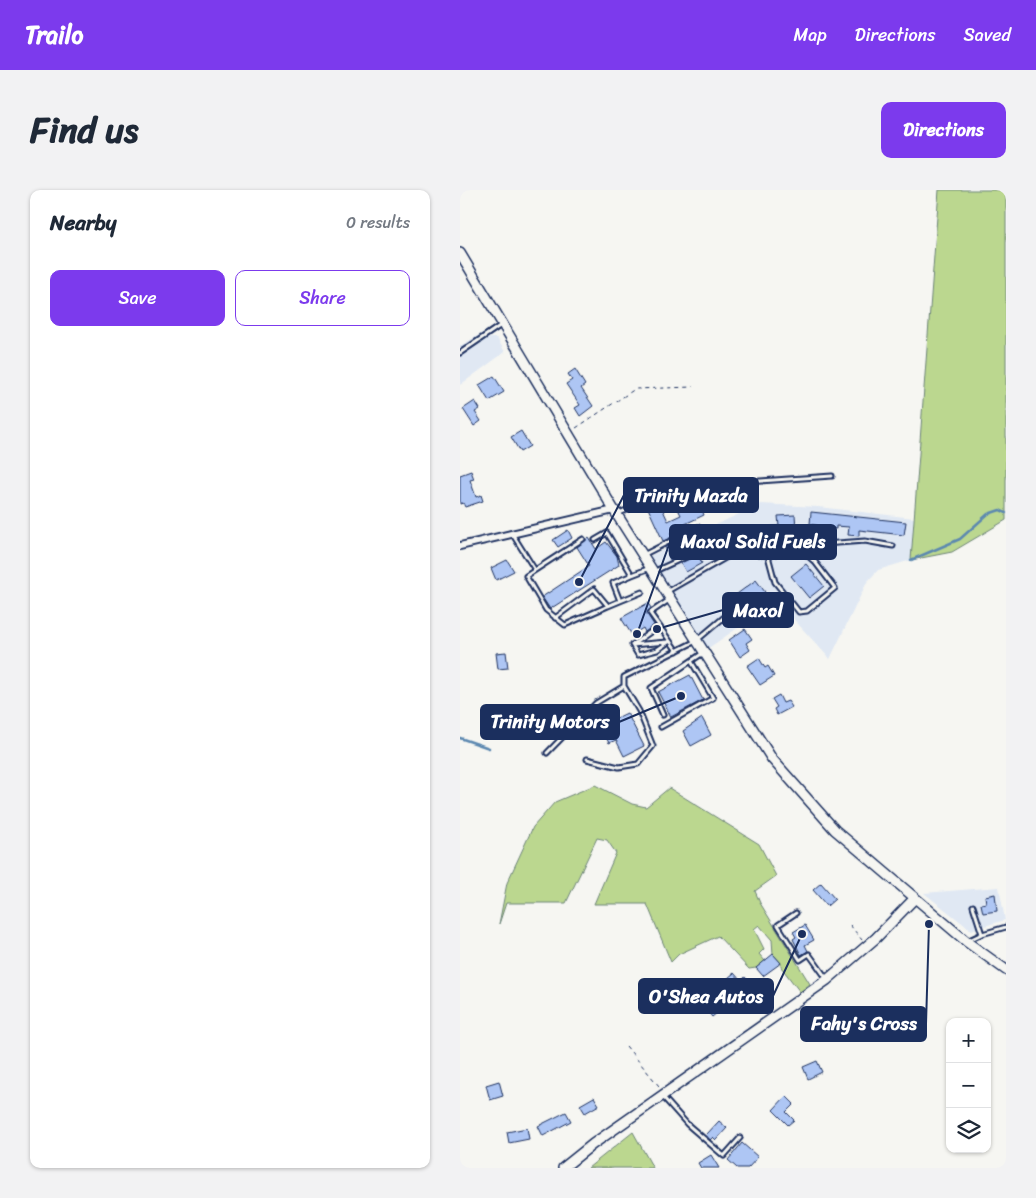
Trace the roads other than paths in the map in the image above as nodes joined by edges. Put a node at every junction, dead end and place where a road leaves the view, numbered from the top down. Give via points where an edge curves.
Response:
1 (461, 258) edge
2 (502, 324) junction
3 (460, 353) edge
4 (832, 476) dead end
5 (615, 512) junction
6 (698, 527) dead end
7 (513, 535) junction
8 (583, 539) dead end
9 (595, 540) dead end
10 (460, 546) edge
11 (893, 546) dead end
12 (799, 548) junction
13 (692, 554) dead end
14 (643, 556) junction
15 (768, 556) junction
16 (535, 570) junction
17 (651, 570) junction
18 (632, 575) junction
19 (642, 592) dead end
20 (668, 596) junction
21 (620, 601) junction
22 (608, 606) junction
23 (735, 608) dead end
24 (555, 618) junction
25 (660, 626) junction
26 (670, 641) junction
27 (696, 641) junction
28 (632, 645) junction
29 (677, 650) junction
30 (704, 653) junction
31 (691, 662) junction
32 (624, 686) junction
33 (664, 715) dead end
34 (661, 727) dead end
35 (547, 753) dead end
36 (587, 758) dead end
37 (916, 898) junction
38 (973, 906) dead end
39 (796, 913) dead end
40 (1006, 927) edge
41 (982, 934) junction
42 (966, 942) junction
43 (1006, 970) edge
44 (828, 980) junction
45 (664, 1096) junction
46 (740, 1138) dead end
47 (563, 1168) edge

1 - 2 main road
2 - 3 lane
2 - 5 main road
4 - 5 lane via 689,484
5 - 7 street
5 - 14 main road
6 - 14 lane
7 - 10 street
7 - 16 lane
8 - 16 lane
9 - 18 lane via 607,532
11 - 12 lane via 864,541
12 - 15 lane
12 - 15 lane via 815,562 835,588 808,611 799,612 775,582
13 - 17 lane
14 - 17 main road
15 - 20 lane via 734,553
16 - 24 lane via 526,576 546,610
17 - 18 lane
17 - 20 main road
18 - 21 lane via 613,583
19 - 21 lane
20 - 25 lane via 650,613
20 - 27 main road
21 - 22 lane
22 - 24 lane via 565,626
22 - 24 lane via 594,589
23 - 27 lane
25 - 26 lane
25 - 28 lane
26 - 28 lane
26 - 28 lane via 657,650 638,655
26 - 29 lane
27 - 29 lane
27 - 30 main road
29 - 32 lane via 624,677
30 - 31 lane
30 - 37 main road via 772,759 794,787 835,830
31 - 33 lane via 651,688
31 - 34 lane via 712,698
32 - 35 lane via 596,702
32 - 36 lane via 639,711 653,746 638,764 619,767
37 - 42 main road
37 - 44 main road
38 - 41 lane
39 - 44 lane via 778,925 800,960 809,954
40 - 41 lane
41 - 42 lane
42 - 43 main road
44 - 45 main road
45 - 46 lane via 687,1124 724,1156
45 - 47 main road

